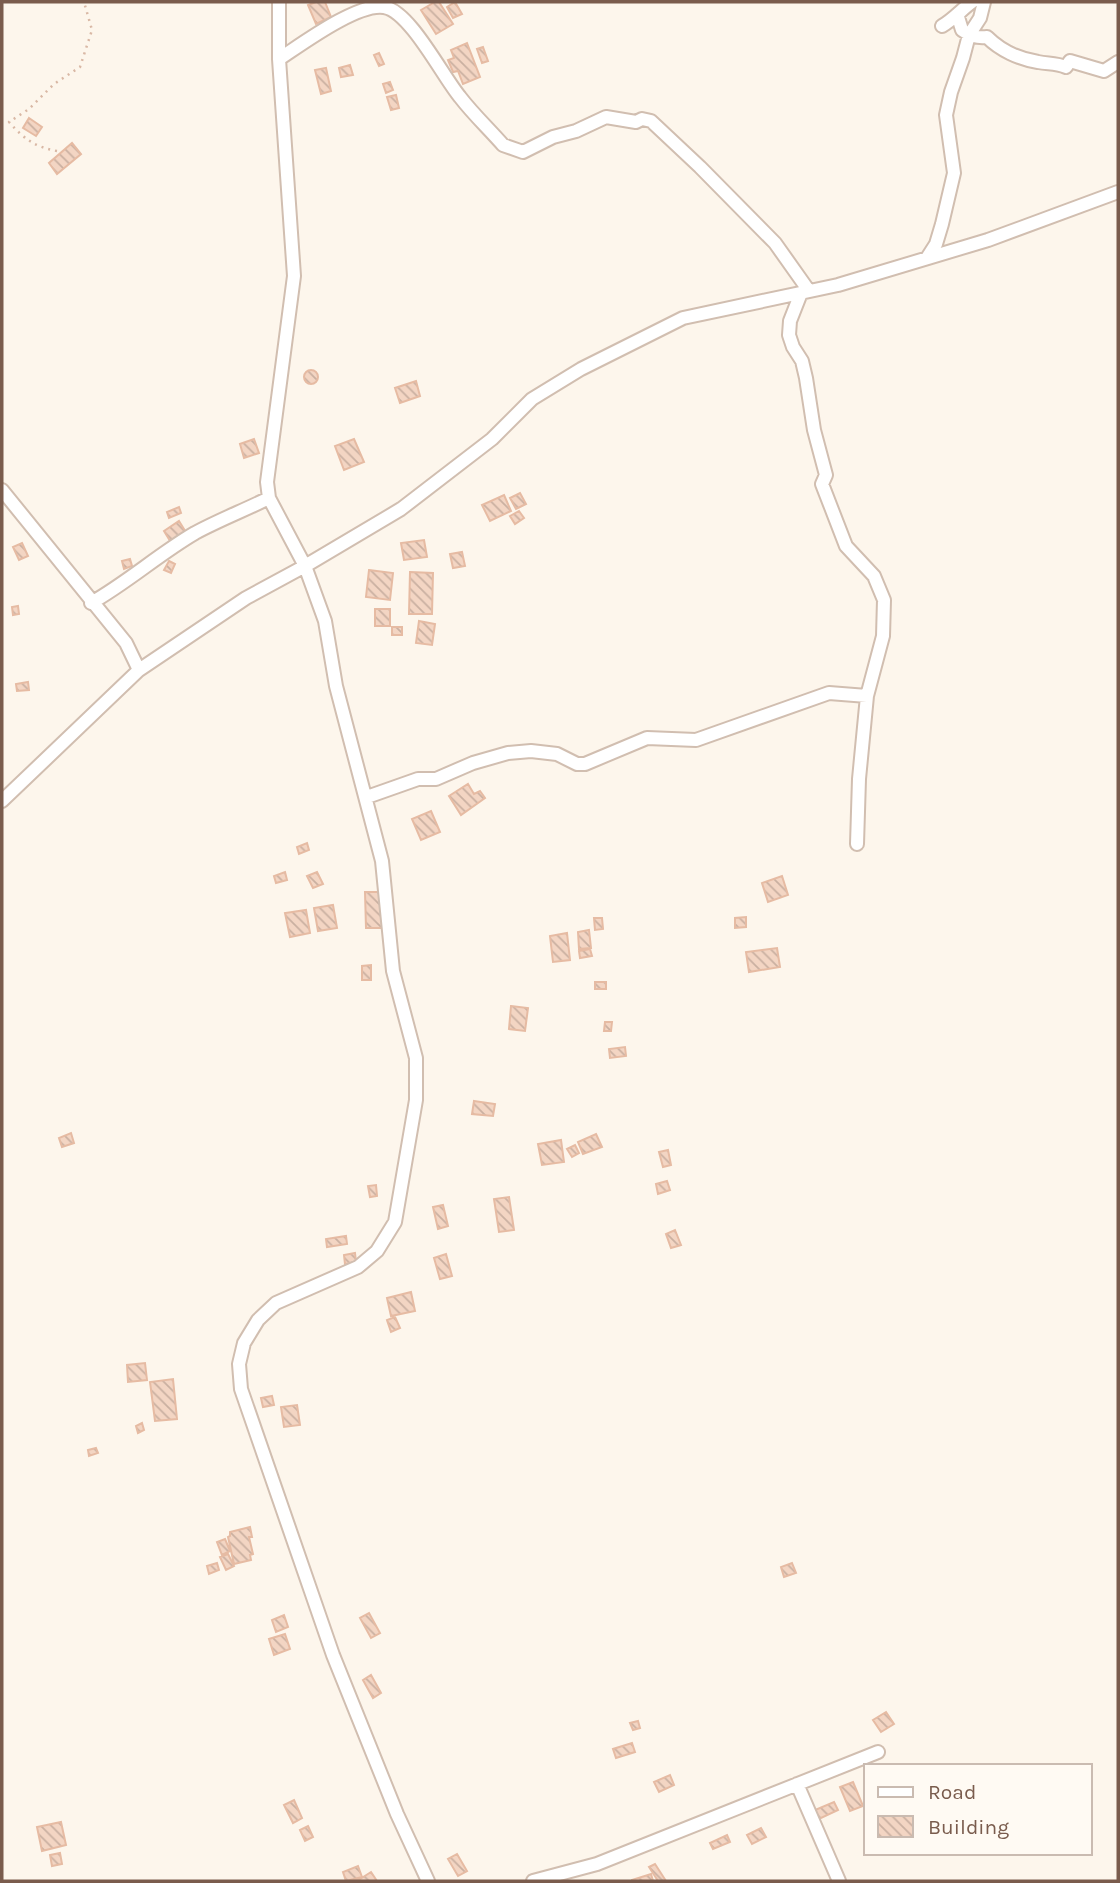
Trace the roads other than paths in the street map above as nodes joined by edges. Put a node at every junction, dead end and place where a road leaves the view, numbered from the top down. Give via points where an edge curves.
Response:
1 (279, 2) edge
2 (972, 2) edge
3 (984, 2) edge
4 (965, 32) junction
5 (279, 59) junction
6 (1118, 62) edge
7 (1118, 192) edge
8 (927, 258) junction
9 (805, 292) junction
10 (2, 490) edge
11 (269, 498) junction
12 (305, 566) junction
13 (91, 603) junction
14 (139, 670) junction
15 (867, 696) junction
16 (367, 797) junction
17 (2, 801) edge
18 (857, 845) dead end
19 (878, 1752) dead end
20 (797, 1784) junction
21 (428, 1881) edge
22 (533, 1881) edge
23 (839, 1881) edge

1 - 5 street
2 - 4 street via 942,26
3 - 4 street via 980,18
4 - 6 street via 987,37 1006,52 1039,62 1066,67 1070,61 1104,71
4 - 8 street via 963,58 946,115 954,158 952,186 936,244
5 - 9 street via 348,16 383,7 409,26 459,96 503,145 513,150 523,152 606,117 651,121 775,243
5 - 11 street via 294,276 267,482
7 - 8 street
8 - 9 street
9 - 12 street via 683,318 581,369 531,400 492,439 401,509
9 - 15 street via 790,321 789,335 806,378 826,475 822,484 846,546 874,576 884,600 883,636
10 - 13 street
11 - 12 street
11 - 13 street via 197,532
12 - 14 street via 246,598
12 - 16 street via 326,621 336,687
13 - 14 street via 126,643
14 - 17 street
15 - 16 street via 829,693 696,740 647,738 585,764 557,754 509,753
15 - 18 street
16 - 21 street via 382,861 393,971 416,1058 416,1100 395,1222 377,1251 358,1267 276,1303 244,1343 239,1364 241,1389 333,1655
19 - 20 street
20 - 22 street via 597,1864
20 - 23 street

